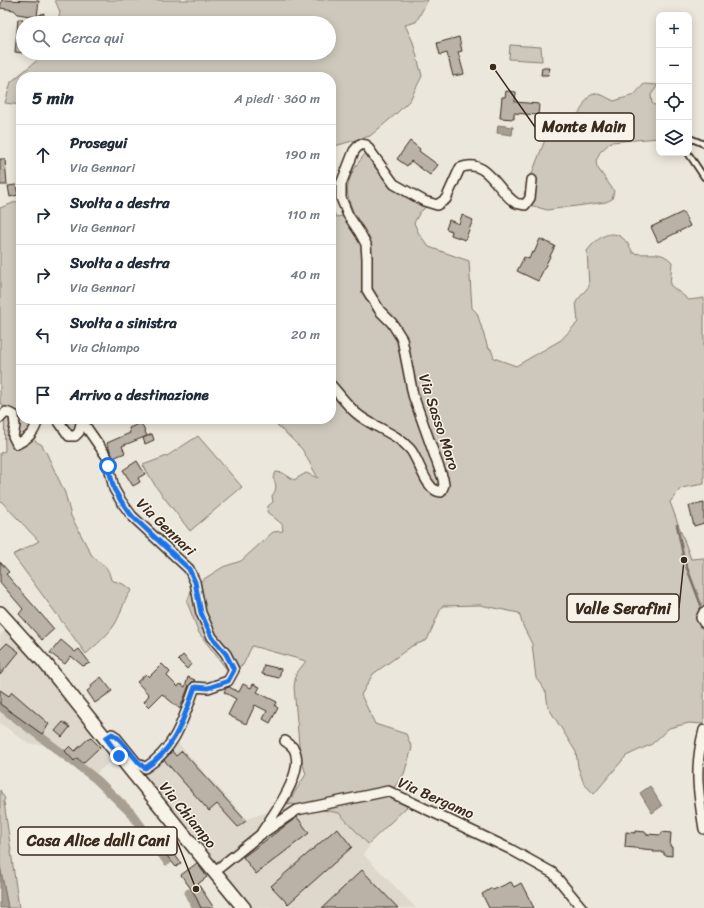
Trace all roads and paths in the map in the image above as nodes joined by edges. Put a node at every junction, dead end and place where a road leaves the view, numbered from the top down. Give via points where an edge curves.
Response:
1 (692, 139) edge
2 (704, 144) edge
3 (690, 156) edge
4 (704, 177) edge
5 (532, 180) dead end
6 (336, 391) edge
7 (0, 418) edge
8 (37, 424) edge
9 (61, 424) edge
10 (81, 424) edge
11 (85, 424) edge
12 (704, 612) edge
13 (0, 613) edge
14 (704, 623) edge
15 (704, 730) edge
16 (106, 738) junction
17 (285, 741) dead end
18 (704, 829) edge
19 (260, 835) junction
20 (214, 872) junction
21 (244, 908) edge
22 (582, 908) edge

1 - 2 lane
3 - 4 lane
5 - 6 street, Via Sasso Moro via 530,198 525,204 516,203 484,170 466,165 460,168 446,199 437,205 424,201 394,184 366,145 360,144 354,150 341,184 341,198 366,244 367,290 402,339 413,395 443,479 441,492 433,490 428,484 414,453 402,440 356,413
7 - 8 street via 6,412 14,415 16,426 12,436 17,444 26,440 36,430
9 - 10 street via 69,436 75,436
11 - 16 street, Via Gennari via 107,457 114,489 121,501 132,516 189,569 195,582 201,613 212,637 226,654 234,670 228,681 208,688 195,687 174,741 145,768 136,762 115,736 112,734
12 - 14 street via 701,618
13 - 16 main road, Via Chiampo
15 - 18 street via 697,769
16 - 20 main road, Via Chiampo
17 - 19 street, Via Bergamo via 294,748 297,757 296,770 283,798
19 - 20 street, Via Bergamo
19 - 22 street, Via Bergamo via 297,810 388,791 510,849 553,873
20 - 21 main road, Via Chiampo

